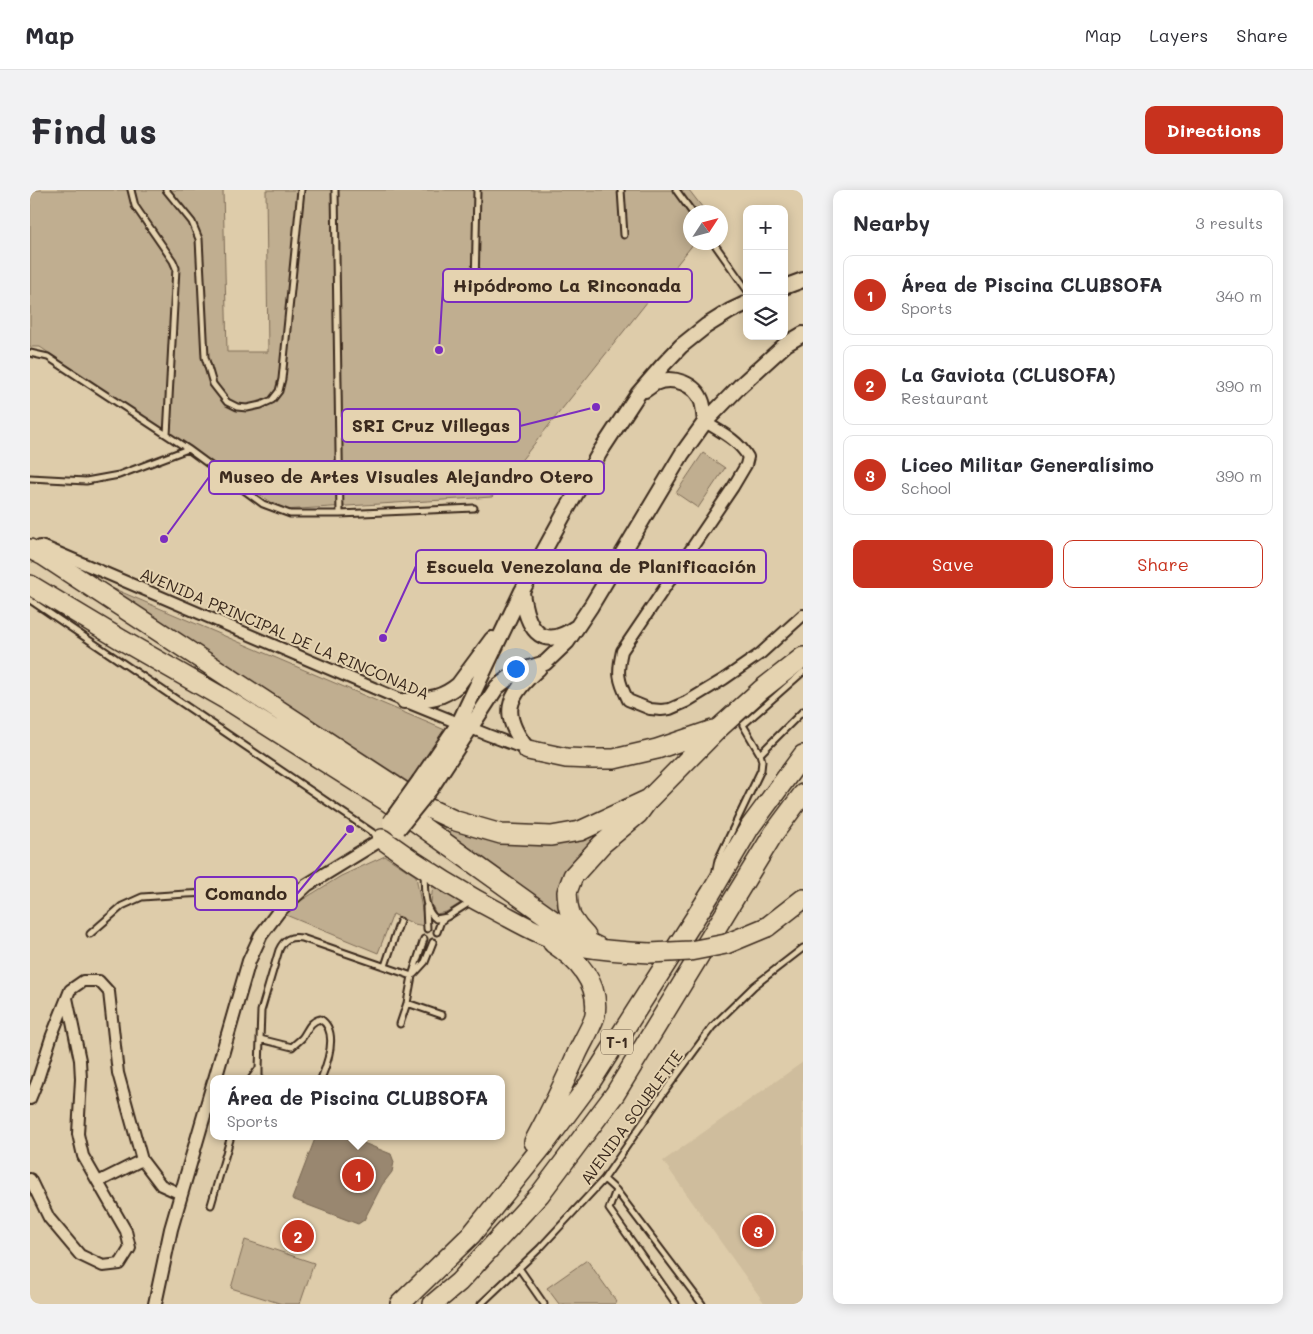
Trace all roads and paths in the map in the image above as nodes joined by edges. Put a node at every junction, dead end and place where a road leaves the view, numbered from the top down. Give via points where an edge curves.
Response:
1 (130, 190) edge
2 (166, 190) edge
3 (301, 190) edge
4 (335, 190) edge
5 (477, 190) edge
6 (621, 190) edge
7 (676, 190) edge
8 (687, 205) edge
9 (624, 235) dead end
10 (719, 250) edge
11 (803, 273) edge
12 (793, 283) edge
13 (743, 284) edge
14 (475, 288) dead end
15 (743, 305) edge
16 (803, 324) edge
17 (803, 334) edge
18 (786, 344) junction
19 (30, 353) edge
20 (638, 394) junction
21 (705, 422) junction
22 (167, 435) junction
23 (188, 449) junction
24 (30, 478) edge
25 (474, 508) dead end
26 (340, 514) junction
27 (30, 544) edge
28 (30, 549) edge
29 (30, 585) edge
30 (522, 591) junction
31 (30, 600) edge
32 (803, 615) edge
33 (506, 624) junction
34 (579, 626) junction
35 (803, 657) edge
36 (545, 663) junction
37 (803, 672) edge
38 (404, 700) junction
39 (803, 711) edge
40 (465, 725) junction
41 (719, 728) junction
42 (528, 750) junction
43 (760, 754) junction
44 (803, 755) edge
45 (803, 794) edge
46 (649, 799) junction
47 (390, 830) junction
48 (423, 869) junction
49 (307, 885) junction
50 (711, 893) junction
51 (803, 899) edge
52 (474, 900) junction
53 (426, 904) junction
54 (448, 917) junction
55 (400, 921) dead end
56 (428, 930) dead end
57 (437, 932) dead end
58 (537, 933) junction
59 (90, 934) dead end
60 (424, 939) dead end
61 (433, 942) dead end
62 (600, 948) junction
63 (803, 948) edge
64 (385, 966) junction
65 (412, 976) junction
66 (67, 998) junction
67 (407, 1003) junction
68 (442, 1016) dead end
69 (400, 1024) dead end
70 (260, 1039) junction
71 (259, 1068) junction
72 (216, 1075) edge
73 (254, 1075) edge
74 (260, 1075) edge
75 (322, 1075) edge
76 (210, 1097) edge
77 (30, 1099) edge
78 (230, 1140) edge
79 (142, 1160) junction
80 (30, 1179) edge
81 (604, 1179) junction
82 (98, 1182) junction
83 (513, 1182) junction
84 (616, 1190) junction
85 (181, 1194) junction
86 (211, 1205) dead end
87 (519, 1268) junction
88 (154, 1304) edge
89 (400, 1304) edge
90 (432, 1304) edge
91 (481, 1304) edge
92 (544, 1304) edge
93 (676, 1304) edge
94 (702, 1304) edge

1 - 22 lane via 135,206 176,268
2 - 3 lane via 192,222 199,239 205,357 213,384 227,402 247,408 272,400 282,379
4 - 26 lane
5 - 14 lane
6 - 9 lane
7 - 8 lane
10 - 13 lane
11 - 12 main road
15 - 20 main road via 706,326 682,346
16 - 18 main road
17 - 18 main road
18 - 21 main road
19 - 22 lane via 48,357
20 - 21 main road via 662,381 687,384 694,388 702,403
20 - 30 main road via 595,460
21 - 32 street via 740,445 748,457 746,465 622,651 618,670 628,700 661,710 686,702 760,654
21 - 34 main road via 682,454
22 - 23 lane
23 - 24 lane via 119,475 86,481
23 - 26 lane via 263,504 290,514
25 - 26 lane
27 - 38 street, AVENIDA PRINCIPAL DE LA RINCONADA via 47,548
28 - 46 highway via 428,808 456,821 501,834 551,836 580,830
29 - 62 highway via 232,703 380,797 572,934
30 - 33 main road
30 - 34 main road via 524,608 536,633 560,636
31 - 47 lane
33 - 38 main road via 452,690 431,699
33 - 40 main road
34 - 36 main road via 568,642
35 - 41 highway
36 - 40 main road via 526,669 497,687
36 - 42 main road via 515,693 509,713 519,738
37 - 43 lane via 743,725
38 - 40 street, AVENIDA PRINCIPAL DE LA RINCONADA
39 - 43 lane
40 - 42 street, AVENIDA PRINCIPAL DE LA RINCONADA
40 - 47 main road, bridge via 426,784
41 - 42 highway via 614,759 566,758
41 - 46 highway
43 - 50 lane via 761,770 718,860
44 - 50 highway, T-1 via 750,827
45 - 90 highway, T-1 via 774,833 615,1094 540,1194 459,1282
46 - 62 highway via 638,814 588,858 573,876 567,892 571,917
47 - 48 highway
47 - 49 street
48 - 52 highway
48 - 53 lane
49 - 59 lane via 142,898 122,906
49 - 72 street via 279,911 261,935 249,961
50 - 83 highway, T-1 via 590,1083
51 - 62 highway, bridge via 767,927 726,944 690,951 650,953
52 - 54 lane
52 - 58 highway
53 - 54 lane via 436,919
53 - 56 lane
54 - 57 lane via 441,921
55 - 64 lane
58 - 62 highway via 577,946
58 - 83 highway via 580,964 591,982 595,1016
60 - 65 lane
61 - 65 lane via 425,962
63 - 81 lane, AVENIDA SOUBLETTE via 754,986 712,1027
64 - 65 lane
64 - 70 lane via 302,938 289,938 279,950 261,1010
65 - 67 lane
66 - 77 street
66 - 79 street via 70,990 83,982 99,981 109,992 118,1073
66 - 82 street via 80,1060 78,1134 83,1156
67 - 68 lane
67 - 69 lane
70 - 71 lane
70 - 75 lane via 292,1047 314,1021 320,1019 329,1028 330,1038
71 - 73 lane
71 - 74 lane
76 - 85 street
78 - 86 lane
79 - 82 street
79 - 85 street via 162,1185
80 - 82 street via 49,1218 80,1255 103,1266 120,1264 130,1248 126,1231
81 - 84 lane
81 - 87 lane, AVENIDA SOUBLETTE
83 - 89 highway, T-1 via 472,1235
84 - 93 lane via 609,1209
84 - 94 lane
85 - 88 street
87 - 91 lane, AVENIDA SOUBLETTE
87 - 92 lane

